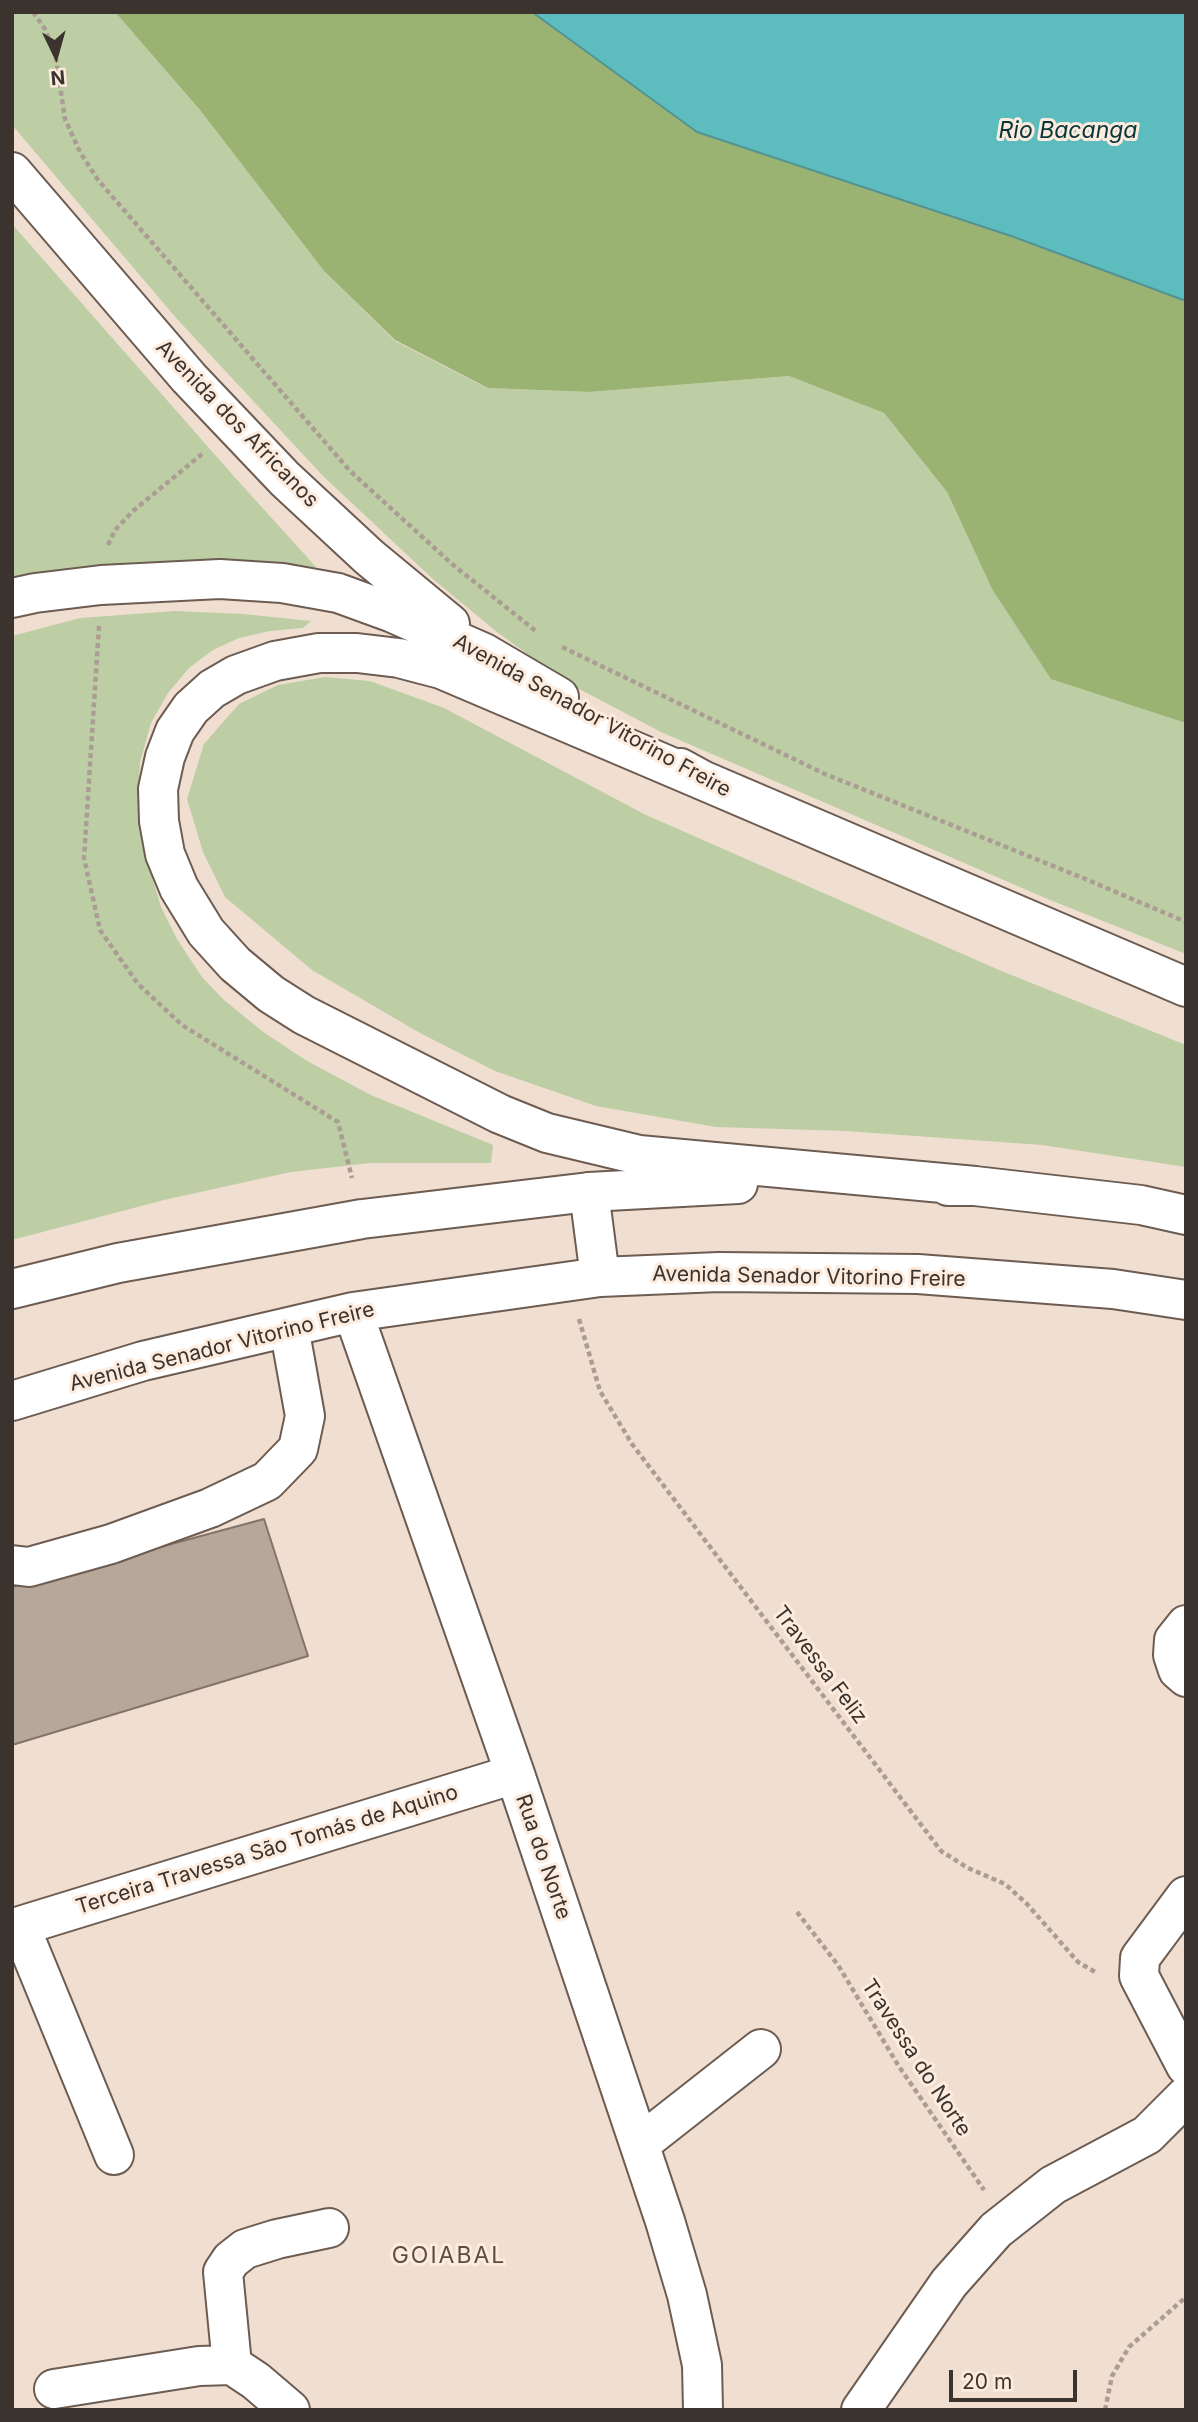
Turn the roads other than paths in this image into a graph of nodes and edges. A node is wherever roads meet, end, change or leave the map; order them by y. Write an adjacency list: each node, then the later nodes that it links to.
1 (12, 172): 3 (main road, Avenida dos Africanos)
2 (12, 598): 3 (main road, Avenida Senador Vitorino Freire)
3 (484, 653): 4 (main road, Avenida Senador Vitorino Freire)
4 (702, 780): 5 (main road, Avenida Senador Vitorino Freire); 6 (main road)
5 (1186, 987)
6 (975, 1186): 7 (main road); 8 (main road)
7 (589, 1192): 9 (main road); 10 (main road)
8 (1186, 1215)
9 (583, 1279): 11 (main road, Avenida Senador Vitorino Freire); 12 (main road, Avenida Senador Vitorino Freire)
10 (12, 1289)
11 (1186, 1300)
12 (353, 1312): 13 (main road, Avenida Senador Vitorino Freire); 18 (main road, Rua do Norte)
13 (289, 1326): 14 (main road, Avenida Senador Vitorino Freire); 15 (main road)
14 (12, 1401)
15 (12, 1565)
16 (1186, 1625): 17 (main road)
17 (1186, 1677)
18 (515, 1773): 23 (main road, Rua do Norte); 24 (main road, Terceira Travessa São Tomás de Aquino)
19 (1186, 1896): 21 (main road)
20 (761, 2049): 23 (main road)
21 (1186, 2066)
22 (1186, 2096): 30 (main road)
23 (640, 2144): 29 (main road, Rua do Norte)
24 (114, 2155)
25 (329, 2228): 26 (main road)
26 (232, 2365): 27 (main road); 28 (main road)
27 (54, 2389)
28 (290, 2410)
29 (703, 2410)
30 (861, 2410)

